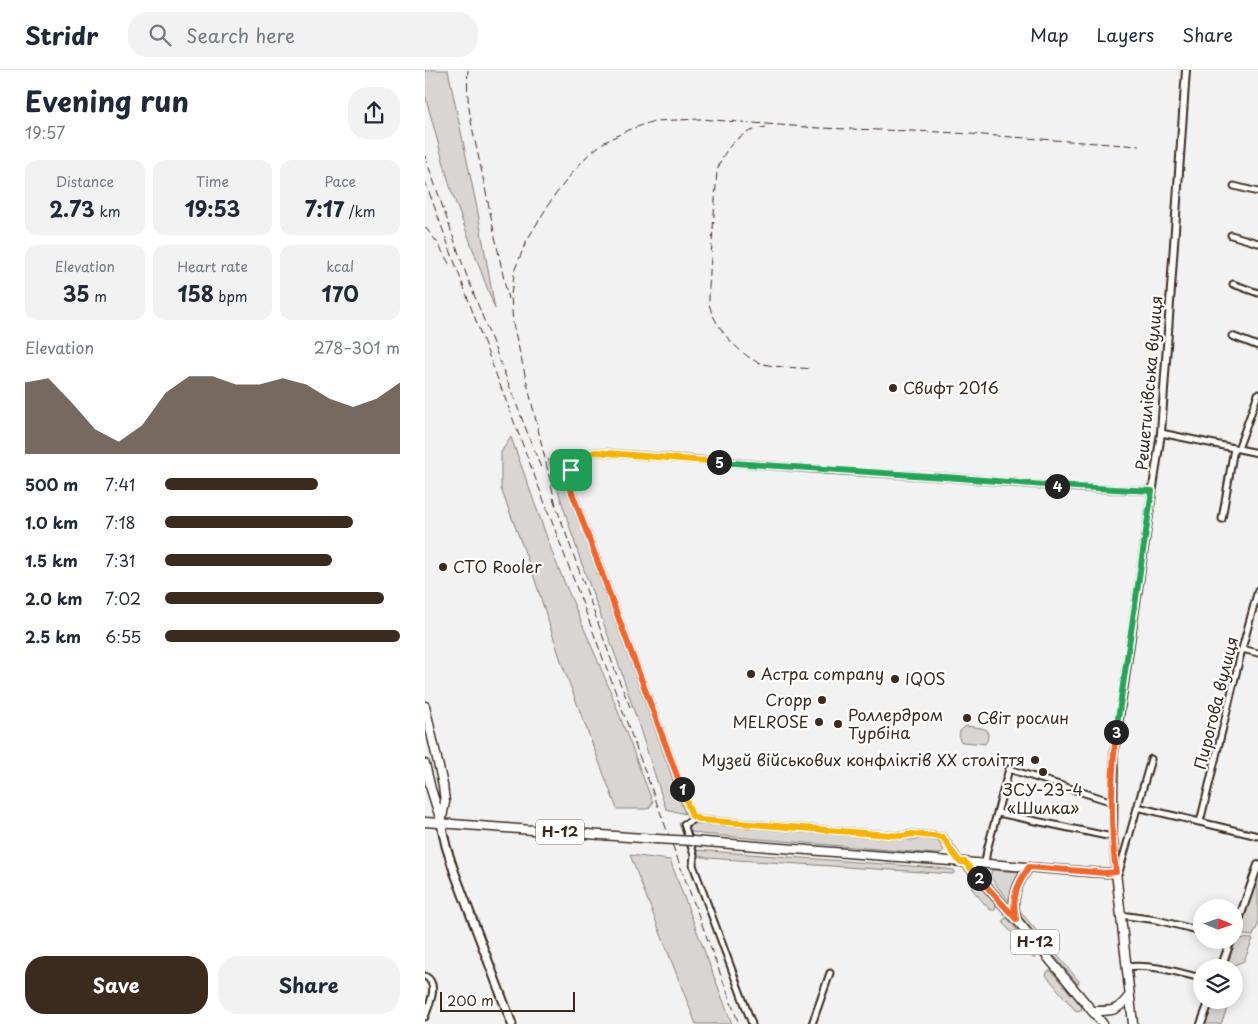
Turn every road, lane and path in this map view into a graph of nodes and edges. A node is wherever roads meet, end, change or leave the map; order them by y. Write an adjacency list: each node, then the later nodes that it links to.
1 (1186, 70): 11 (street, Решетилівська вулиця)
2 (1234, 186): 3 (street)
3 (1258, 192)
4 (1231, 235): 5 (street)
5 (1258, 243)
6 (1233, 284): 7 (street)
7 (1258, 293)
8 (1232, 336): 9 (street)
9 (1258, 346)
10 (1258, 394): 12 (street)
11 (1161, 433): 12 (street); 14 (street, Решетилівська вулиця)
12 (1236, 448): 13 (street); 15 (street)
13 (1258, 453)
14 (1152, 491): 24 (street, Решетилівська вулиця); 27 (street)
15 (1222, 519)
16 (1258, 590): 17 (street, Пирогова вулиця)
17 (1257, 599): 18 (street, Пирогова вулиця)
18 (1241, 649): 19 (street); 29 (street, Пирогова вулиця)
19 (1258, 653)
20 (425, 706): 22 (main road)
21 (1151, 759): 25 (street)
22 (439, 766): 23 (main road); 30 (main road)
23 (426, 767): 30 (main road)
24 (1113, 802): 26 (street); 31 (street, Решетилівська вулиця)
25 (1137, 807): 29 (street); 37 (street)
26 (998, 813): 31 (street); 34 (street)
27 (695, 819): 33 (street); 51 (street)
28 (425, 822): 30 (main road)
29 (1200, 822): 32 (street)
30 (441, 823): 33 (main road, Н-12, bridge); 50 (main road)
31 (1113, 836): 37 (street, Решетилівська вулиця)
32 (1258, 836)
33 (963, 862): 34 (main road, Н-12); 40 (main road, Н-12)
34 (985, 863): 35 (main road, Н-12)
35 (1029, 867): 37 (main road, Н-12); 40 (main road)
36 (1257, 870): 38 (street)
37 (1116, 872): 39 (main road, Решетилівська вулиця)
38 (1243, 909)
39 (1120, 915): 41 (street); 42 (main road, Решетилівська вулиця)
40 (1016, 919): 48 (main road, Н-12)
41 (1193, 929)
42 (1126, 967): 45 (street); 46 (main road, Решетилівська вулиця)
43 (830, 973): 52 (street)
44 (425, 976): 49 (street)
45 (1193, 976)
46 (1129, 996): 48 (main road); 54 (main road, Решетилівська вулиця)
47 (1207, 1009): 55 (street)
48 (1093, 1011): 53 (main road, Н-12)
49 (425, 1017)
50 (512, 1024)
51 (752, 1024)
52 (812, 1024)
53 (1103, 1024)
54 (1133, 1024)
55 (1201, 1024)

